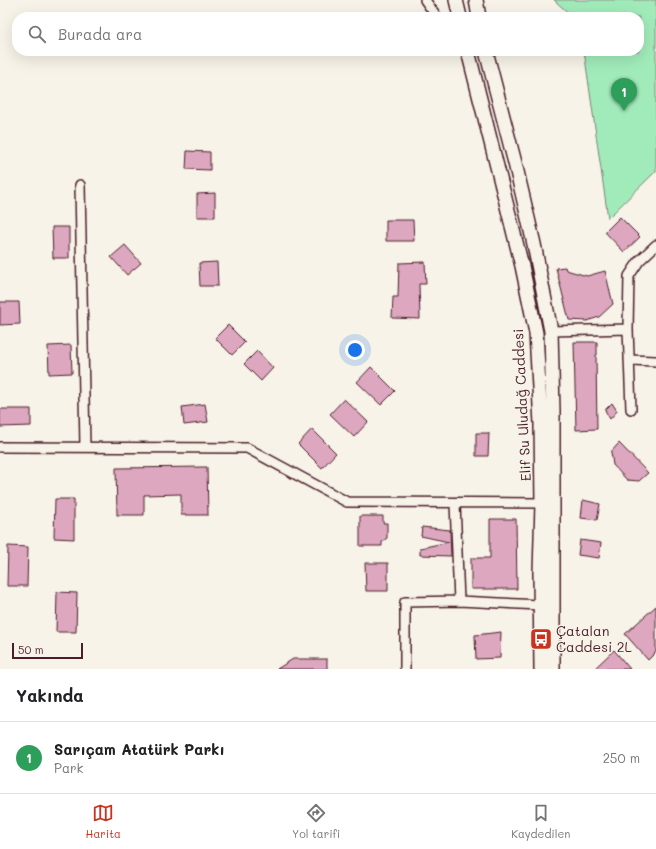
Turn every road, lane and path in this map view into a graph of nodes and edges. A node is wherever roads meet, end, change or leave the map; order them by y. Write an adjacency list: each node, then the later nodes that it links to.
1 (425, 0): 4 (street)
2 (456, 0): 5 (main road)
3 (476, 0): 6 (main road)
4 (433, 12)
5 (459, 12)
6 (478, 12)
7 (469, 56): 19 (main road, Elif Su Uludağ Caddesi)
8 (487, 56): 12 (main road, Elif Su Uludağ Caddesi)
9 (80, 185): 17 (street)
10 (656, 245): 11 (street)
11 (628, 329): 12 (street); 13 (street)
12 (551, 331): 24 (main road, Elif Su Uludağ Caddesi)
13 (629, 360): 14 (street); 15 (street)
14 (656, 361)
15 (631, 409)
16 (0, 447): 17 (street)
17 (85, 447): 18 (street)
18 (455, 503): 19 (street); 20 (street)
19 (542, 503): 21 (main road, Elif Su Uludağ Caddesi)
20 (459, 601): 21 (street); 22 (street)
21 (540, 604): 23 (main road, Elif Su Uludağ Caddesi)
22 (405, 669)
23 (541, 669)
24 (553, 669)

